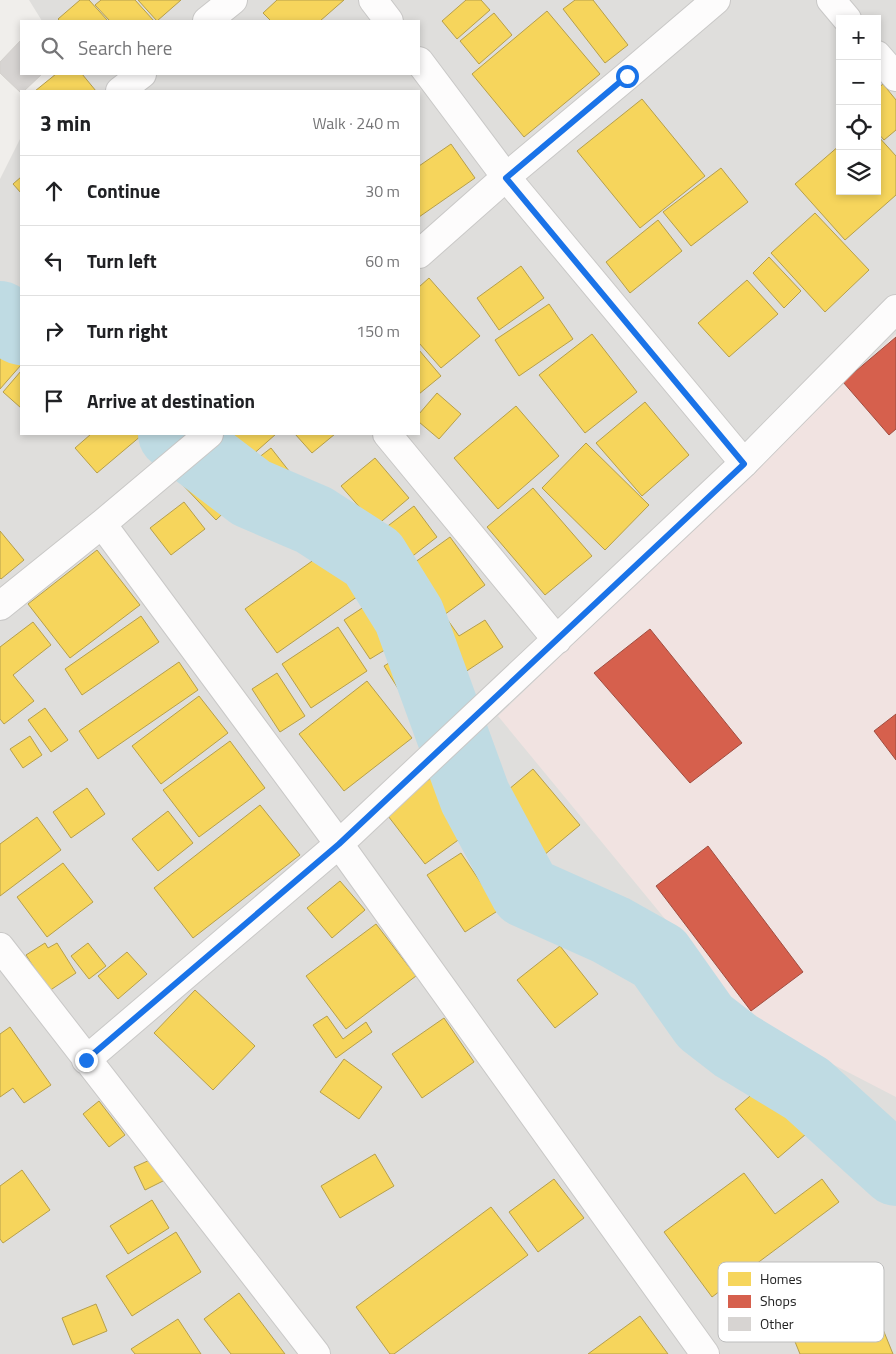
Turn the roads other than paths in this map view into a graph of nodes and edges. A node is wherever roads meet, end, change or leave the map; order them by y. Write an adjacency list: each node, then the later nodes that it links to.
1 (233, 0): 6 (street)
2 (373, 0): 7 (street)
3 (716, 0): 13 (street)
4 (831, 0): 5 (street)
5 (844, 15)
6 (208, 20)
7 (388, 20)
8 (881, 60): 11 (street)
9 (420, 63): 13 (street)
10 (141, 75): 12 (street)
11 (896, 77)
12 (121, 90)
13 (506, 178): 14 (street); 18 (street)
14 (420, 253)
15 (896, 309): 18 (street)
16 (209, 435): 19 (street)
17 (388, 435): 21 (street)
18 (744, 464): 21 (street)
19 (102, 524): 20 (street); 22 (street)
20 (0, 606)
21 (557, 640): 22 (street)
22 (339, 844): 24 (street); 26 (street)
23 (0, 948): 24 (street)
24 (86, 1060): 25 (street)
25 (316, 1354)
26 (706, 1354)

